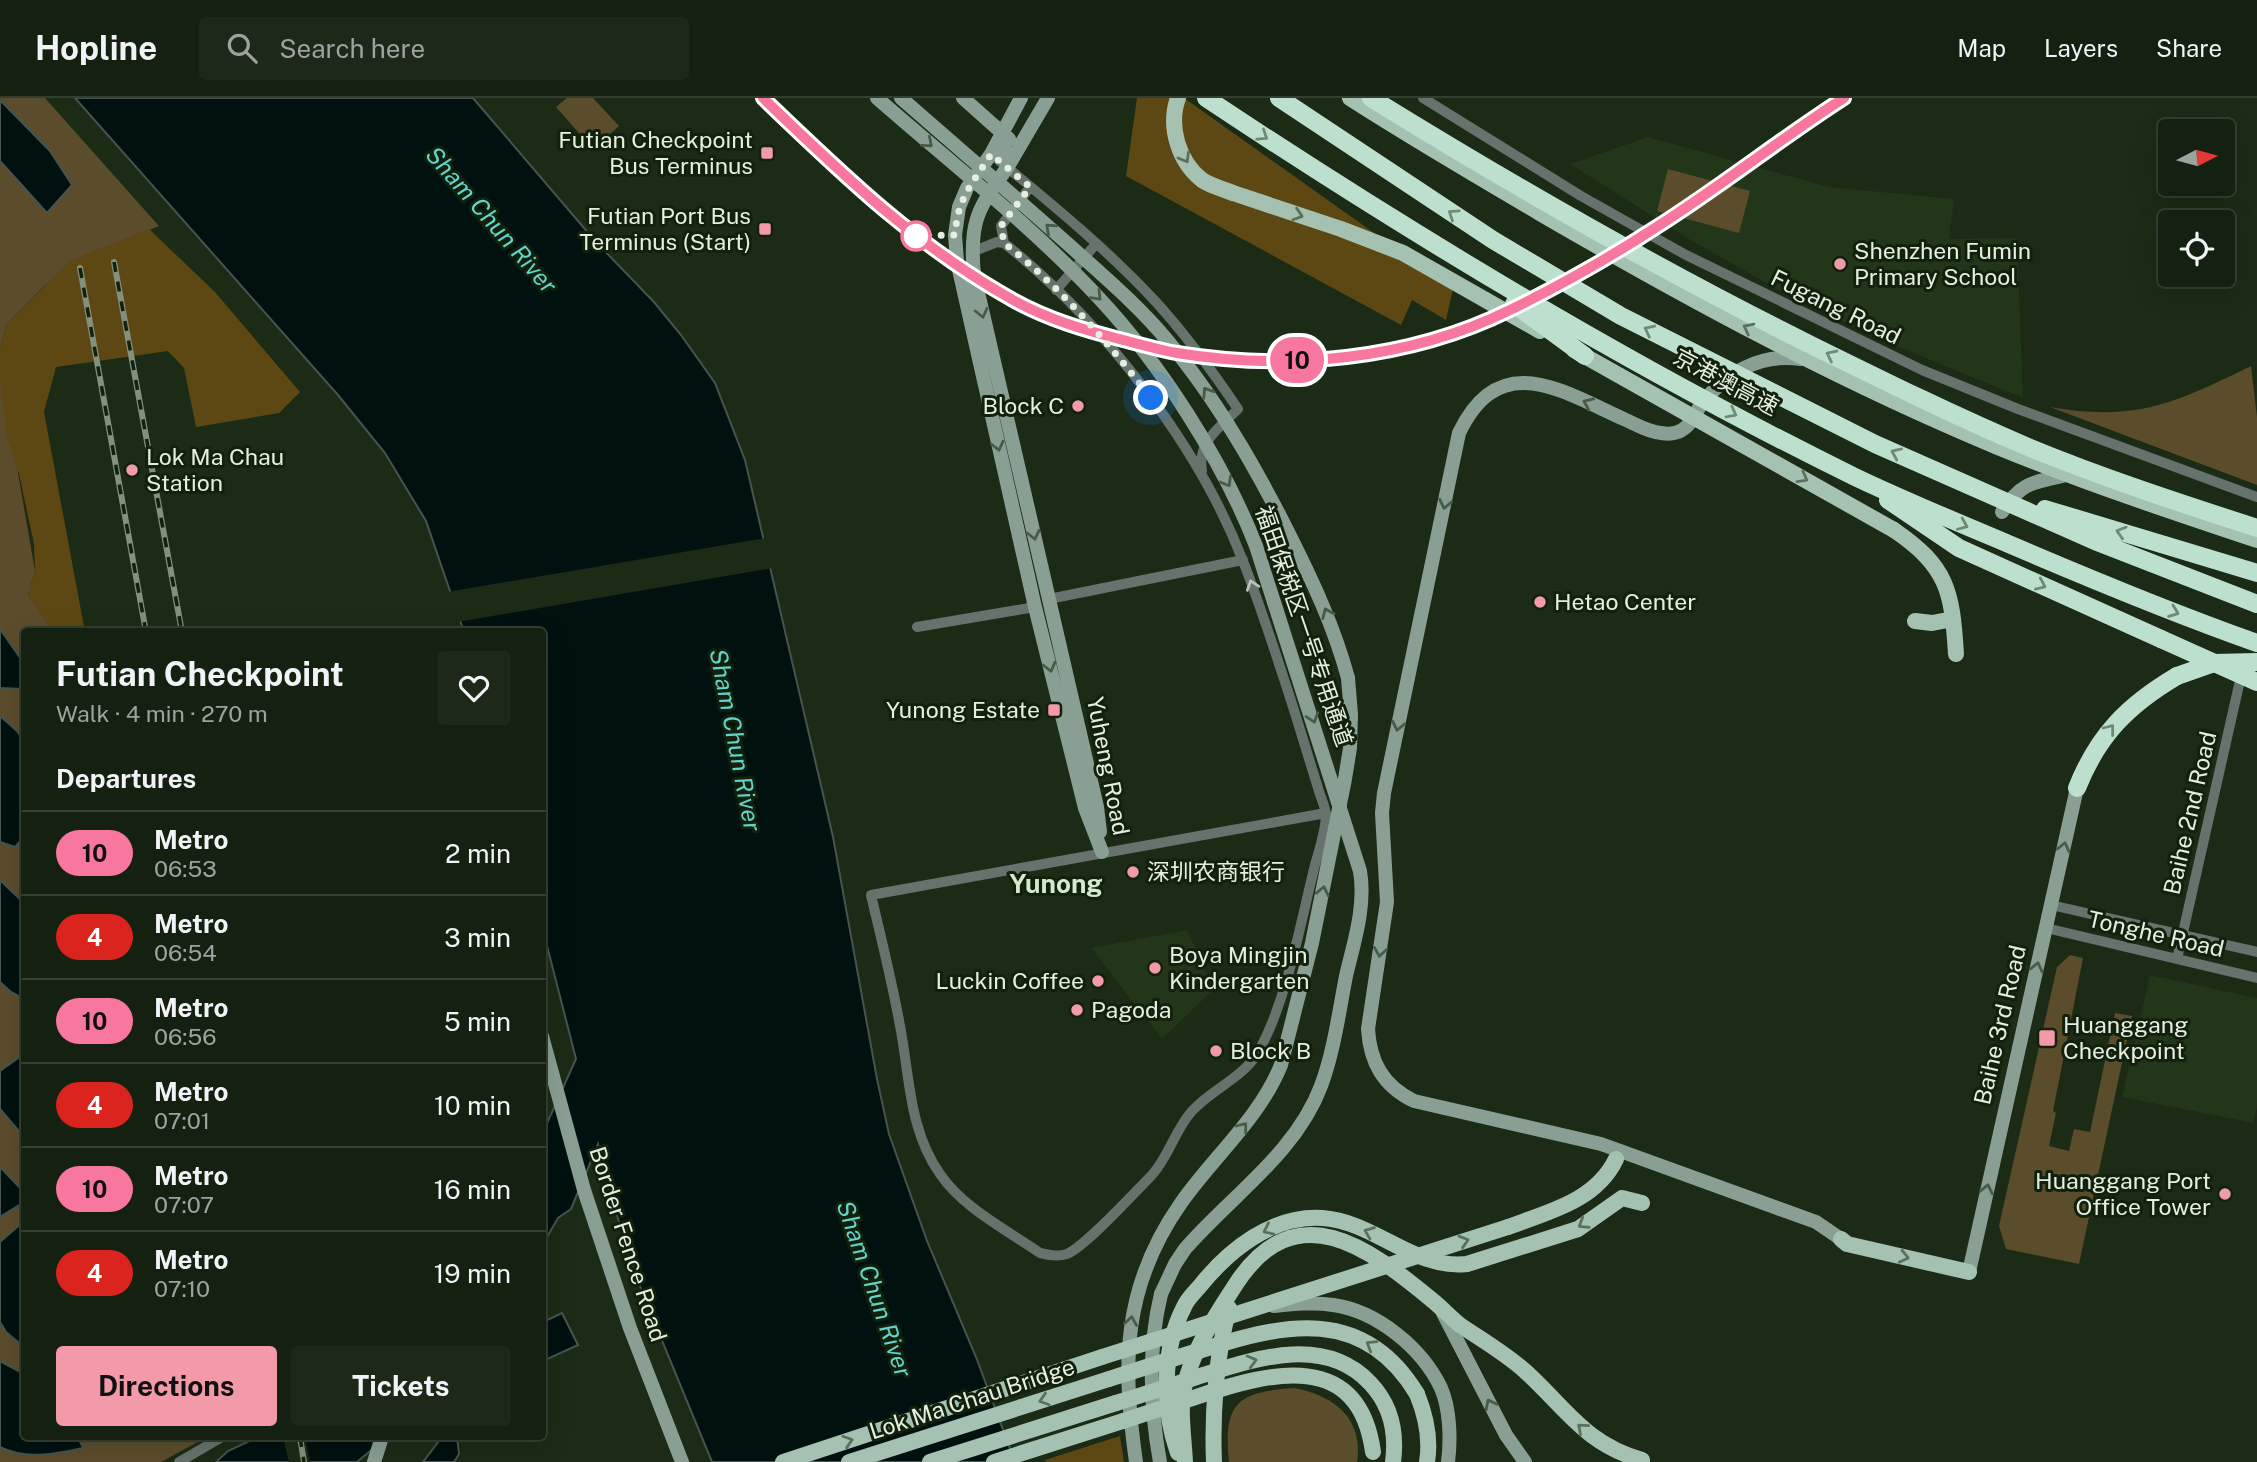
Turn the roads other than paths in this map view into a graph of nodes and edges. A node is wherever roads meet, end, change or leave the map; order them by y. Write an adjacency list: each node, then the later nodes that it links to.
1 (877, 98): 63 (street, 福田保税区一号专用通道, one-way to 63, bridge)
2 (901, 98): 75 (street, 福田保税区一号专用通道, one-way to 2, bridge)
3 (963, 98): 12 (street)
4 (1021, 98): 12 (street, Yuheng Road)
5 (1048, 98): 14 (street, Yuheng Road)
6 (1178, 98): 24 (main road, one-way to 24, bridge)
7 (1206, 98): 21 (highway, 京港澳高速, one-way to 21, bridge)
8 (1279, 98): 29 (highway, 京港澳高速, one-way to 8, bridge)
9 (1350, 98): 25 (main road, one-way to 9)
10 (1371, 98): 16 (highway)
11 (1423, 98): 13 (street, Fugang Road)
12 (1002, 133): 14 (street); 15 (street, Yuheng Road); 17 (street)
13 (1491, 142): 16 (street); 30 (street, Fugang Road)
14 (1018, 147): 17 (street, Yuheng Road)
15 (991, 154): 17 (street); 38 (street, Yuheng Road, one-way to 38)
16 (1477, 162): 32 (highway, one-way to 16)
17 (1007, 167): 18 (street); 22 (street, Yuheng Road)
18 (1030, 187): 19 (street); 20 (street)
19 (1004, 243): 22 (street); 23 (street)
20 (1096, 244): 23 (street); 28 (street)
21 (1432, 244): 24 (highway, bridge); 27 (highway, 京港澳高速, one-way to 27, bridge)
22 (972, 252): 36 (street, Yuheng Road, one-way to 36)
23 (1056, 290): 28 (street)
24 (1585, 356): 39 (main road, one-way to 39, bridge)
25 (1808, 360): 26 (main road); 58 (street, one-way to 58)
26 (2067, 475): 31 (street); 33 (main road)
27 (1856, 477): 42 (highway, 京港澳高速, one-way to 42, bridge); 45 (highway, one-way to 45, bridge)
28 (1203, 478): 34 (street)
29 (1958, 481): 35 (highway, one-way to 29, bridge); 37 (highway, 京港澳高速, bridge)
30 (2257, 497)
31 (2002, 512)
32 (2257, 528)
33 (2257, 540)
34 (1243, 560): 36 (street); 47 (street, one-way to 34)
35 (2257, 573)
36 (1049, 599): 48 (street, Yuheng Road)
37 (2257, 604)
38 (1035, 607): 41 (street); 48 (street, Yuheng Road, one-way to 48)
39 (1953, 619): 40 (main road); 43 (main road)
40 (1915, 621)
41 (917, 627)
42 (2257, 643)
43 (1956, 654)
44 (2257, 662): 46 (highway, one-way to 44, bridge)
45 (2249, 679): 51 (street, Baihe 2nd Road)
46 (2077, 789): 49 (street, Baihe 3rd Road, one-way to 46)
47 (1326, 813): 48 (street); 48 (street)
48 (1102, 852)
49 (2051, 905): 50 (street, Baihe 3rd Road); 51 (street, Tonghe Road)
50 (2046, 928): 53 (street, Tonghe Road); 60 (street, Baihe 3rd Road, one-way to 50)
51 (2183, 935): 52 (street, Tonghe Road); 53 (street, Baihe 2nd Road)
52 (2257, 952)
53 (2177, 959): 54 (street, Tonghe Road)
54 (2257, 978)
55 (546, 1070): 70 (street, Border Fence Road)
56 (1616, 1159): 62 (main road, Lok Ma Chau Bridge, one-way to 56, bridge)
57 (1642, 1203): 77 (main road, one-way to 77)
58 (1841, 1239): 60 (main road, one-way to 60)
59 (1245, 1270): 61 (main road); 77 (main road); 78 (main road)
60 (1969, 1272)
61 (1437, 1304): 67 (main road, one-way to 61); 82 (street, one-way to 61)
62 (1235, 1313): 71 (main road, Lok Ma Chau Bridge, one-way to 62, bridge); 81 (street, bridge)
63 (1153, 1390): 76 (street, 福田保税区一号专用通道); 77 (main road)
64 (217, 1440): 68 (street)
65 (381, 1440): 69 (street)
66 (1372, 1459): 74 (main road, bridge)
67 (1642, 1460)
68 (179, 1462)
69 (373, 1462)
70 (682, 1462)
71 (783, 1462)
72 (849, 1462): 80 (main road, Lok Ma Chau Bridge, one-way to 72, bridge)
73 (930, 1462): 79 (main road, Lok Ma Chau Bridge, one-way to 79, bridge)
74 (994, 1462)
75 (1138, 1462)
76 (1160, 1462)
77 (1182, 1462)
78 (1214, 1462)
79 (1394, 1462)
80 (1427, 1462)
81 (1448, 1462)
82 (1525, 1462)

